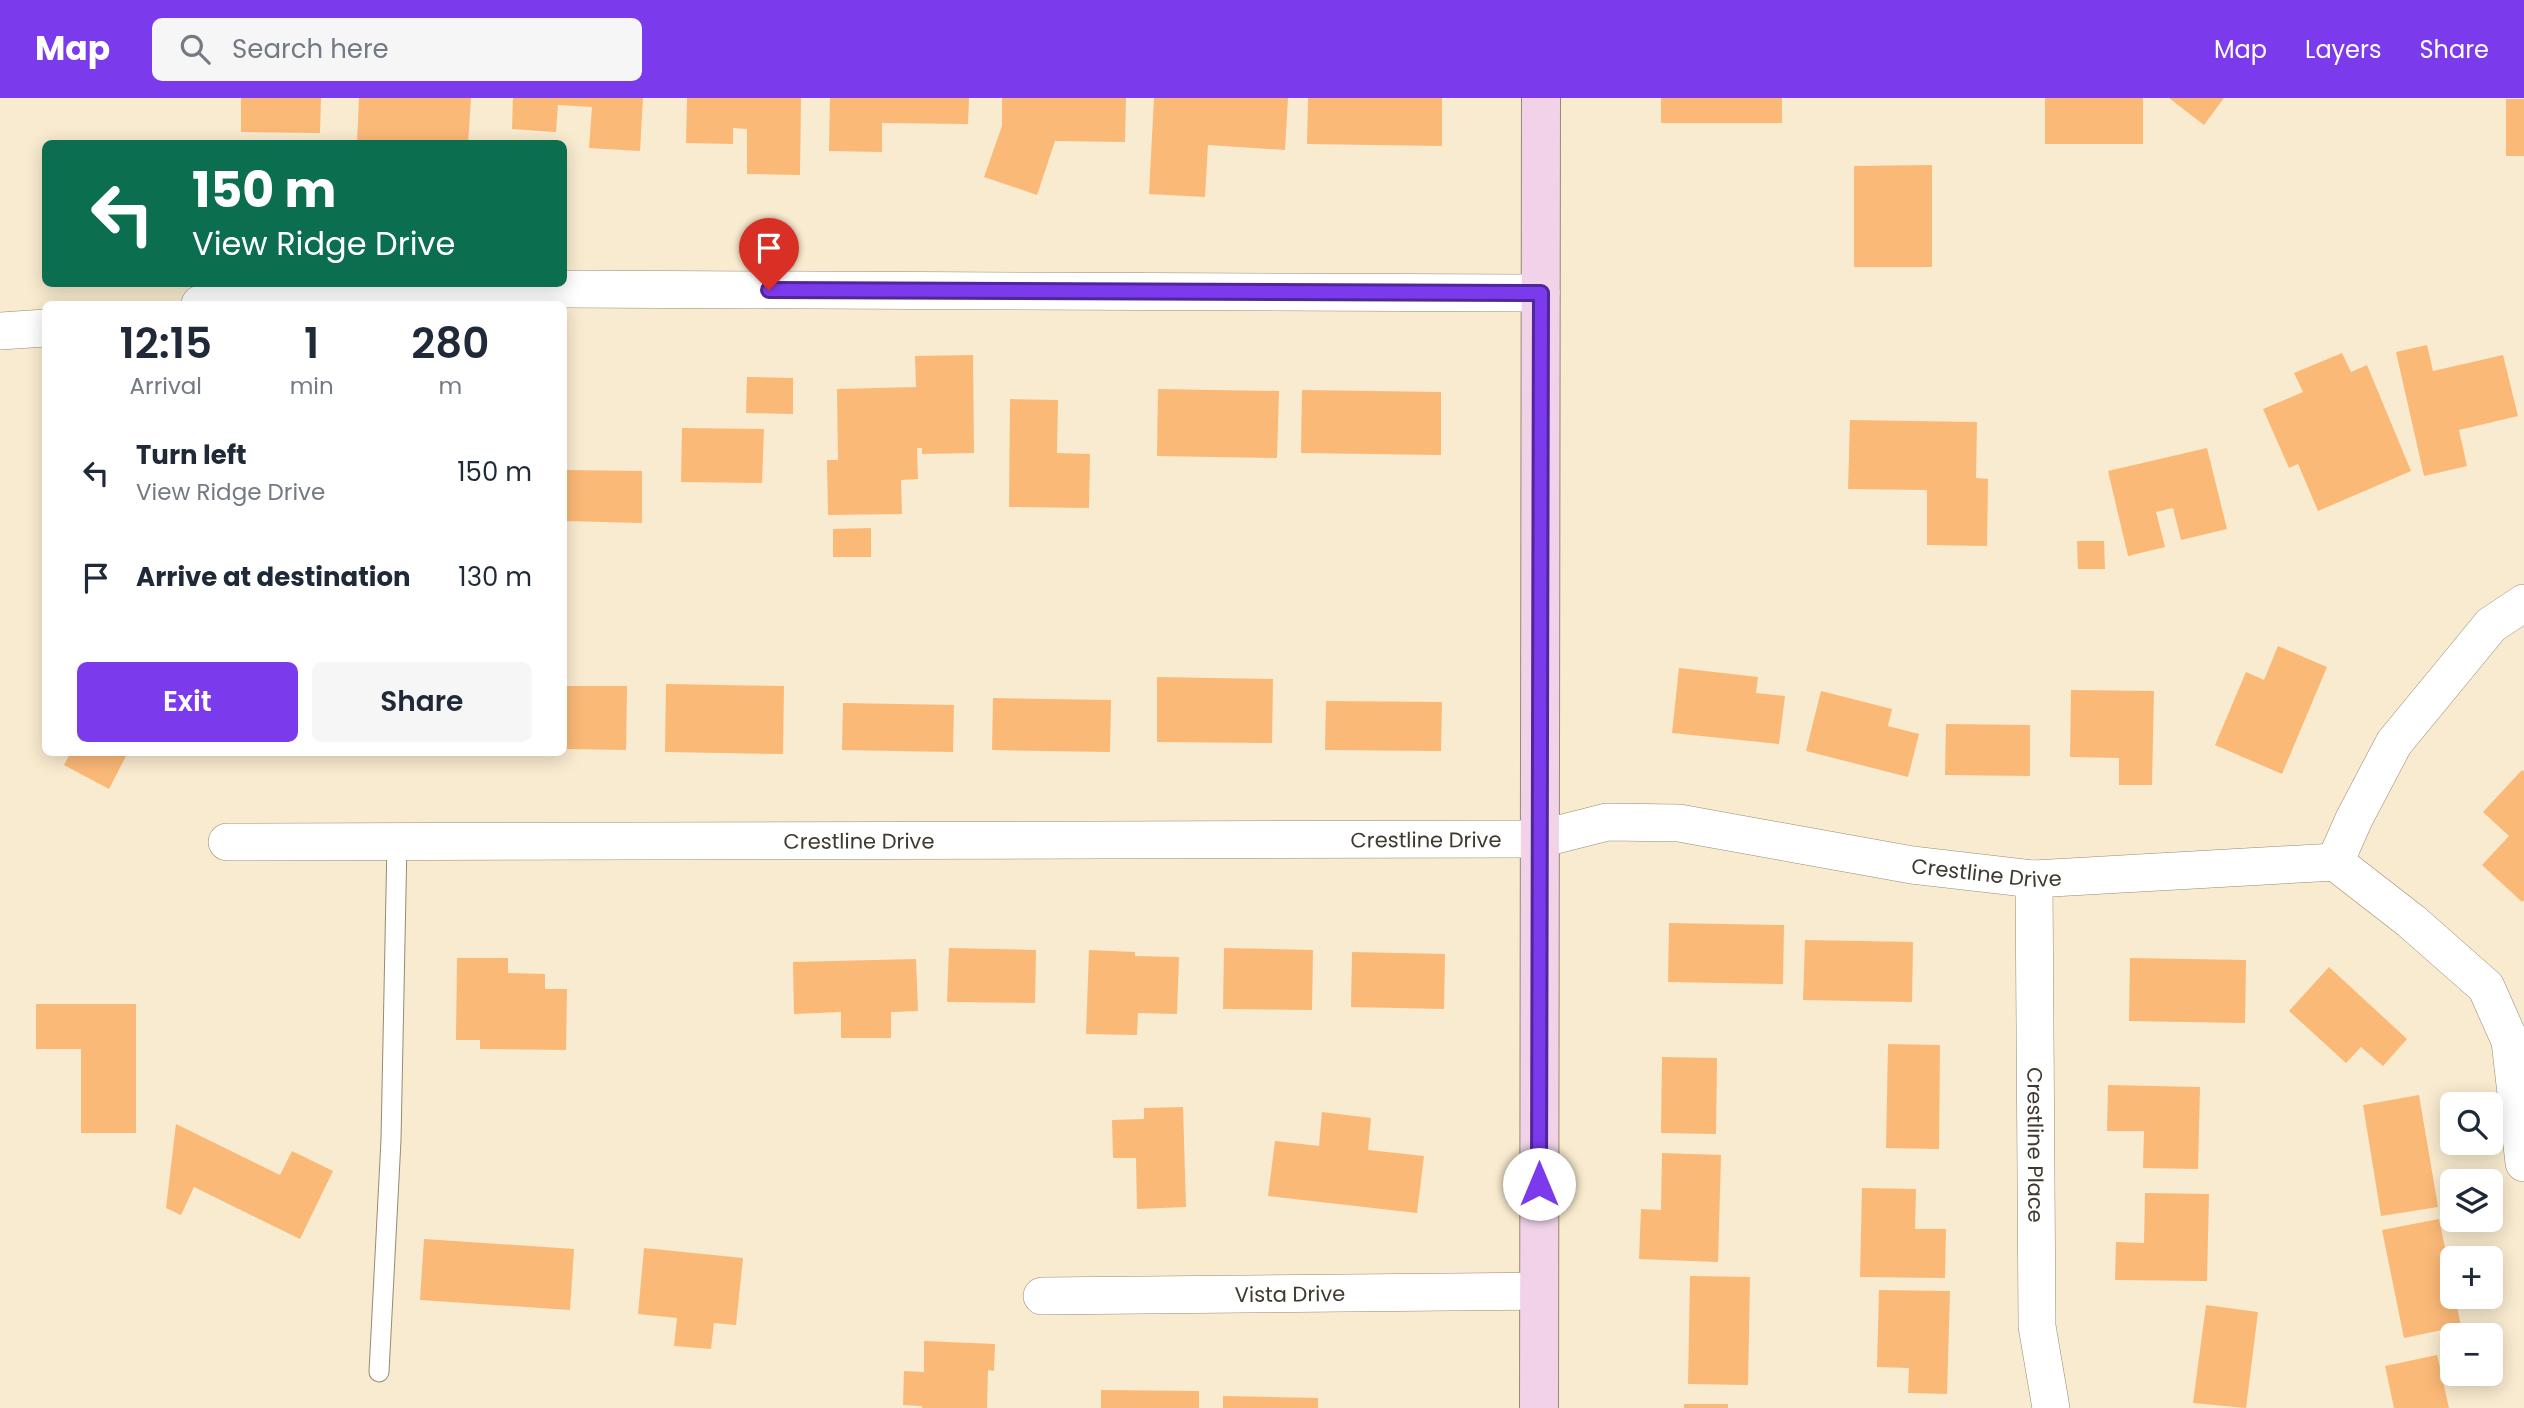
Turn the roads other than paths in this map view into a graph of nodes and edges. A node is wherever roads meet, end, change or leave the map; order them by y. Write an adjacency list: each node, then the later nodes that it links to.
1 (1541, 98): 2 (main road)
2 (1541, 293): 3 (street); 7 (main road)
3 (218, 301)
4 (42, 328): 5 (street)
5 (0, 331)
6 (2524, 603): 10 (street)
7 (1540, 839): 9 (street, Crestline Drive); 11 (street, Crestline Drive); 13 (main road)
8 (227, 842): 9 (street, Crestline Drive)
9 (397, 842): 15 (lane)
10 (2335, 862): 11 (street, Crestline Drive); 12 (street)
11 (2034, 879): 17 (street, Crestline Place)
12 (2524, 1163)
13 (1539, 1291): 14 (street, Vista Drive); 16 (main road)
14 (1042, 1296)
15 (379, 1372)
16 (1539, 1408)
17 (2051, 1408)

